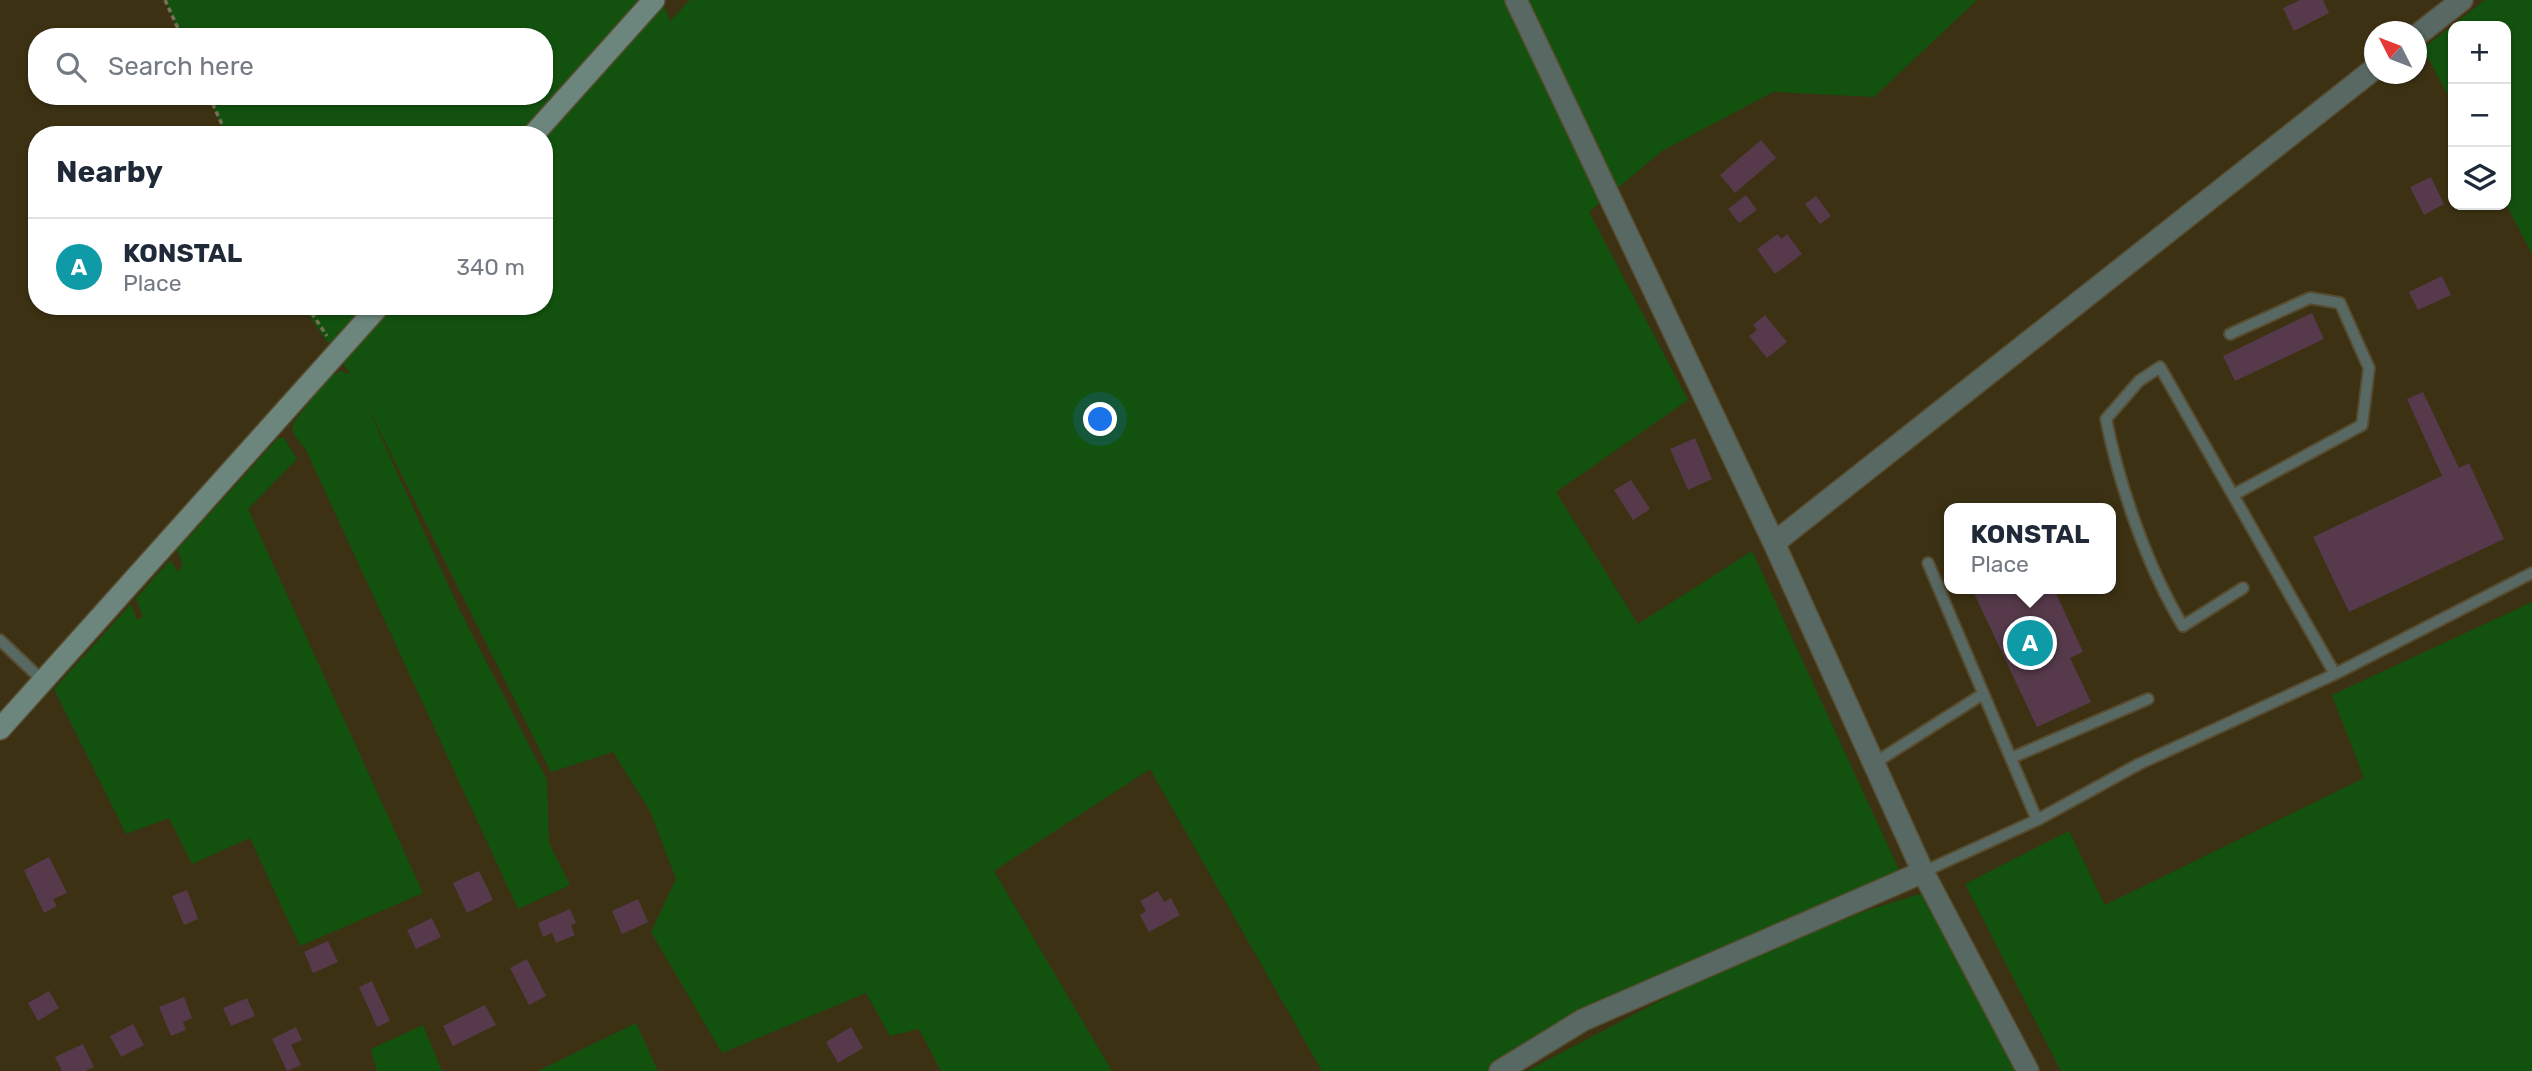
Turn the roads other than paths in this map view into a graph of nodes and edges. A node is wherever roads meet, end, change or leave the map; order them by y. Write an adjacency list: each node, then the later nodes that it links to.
1 (654, 0): 6 (main road)
2 (1516, 0): 10 (street)
3 (2462, 0): 4 (street)
4 (2427, 28)
5 (2364, 78): 10 (street)
6 (541, 126)
7 (371, 315): 16 (main road)
8 (2230, 334): 9 (lane)
9 (2233, 495): 13 (lane); 15 (lane)
10 (1774, 543): 21 (street)
11 (1928, 563): 17 (lane)
12 (2532, 573): 15 (lane)
13 (2242, 589)
14 (0, 640): 16 (lane)
15 (2335, 674): 22 (lane)
16 (43, 681): 19 (main road)
17 (1983, 694): 20 (lane); 21 (lane)
18 (2148, 699): 20 (lane)
19 (0, 729)
20 (2011, 758): 22 (lane)
21 (1872, 764): 23 (street)
22 (2036, 820): 23 (lane)
23 (1923, 872): 24 (street); 25 (street)
24 (1500, 1071)
25 (2028, 1071)

